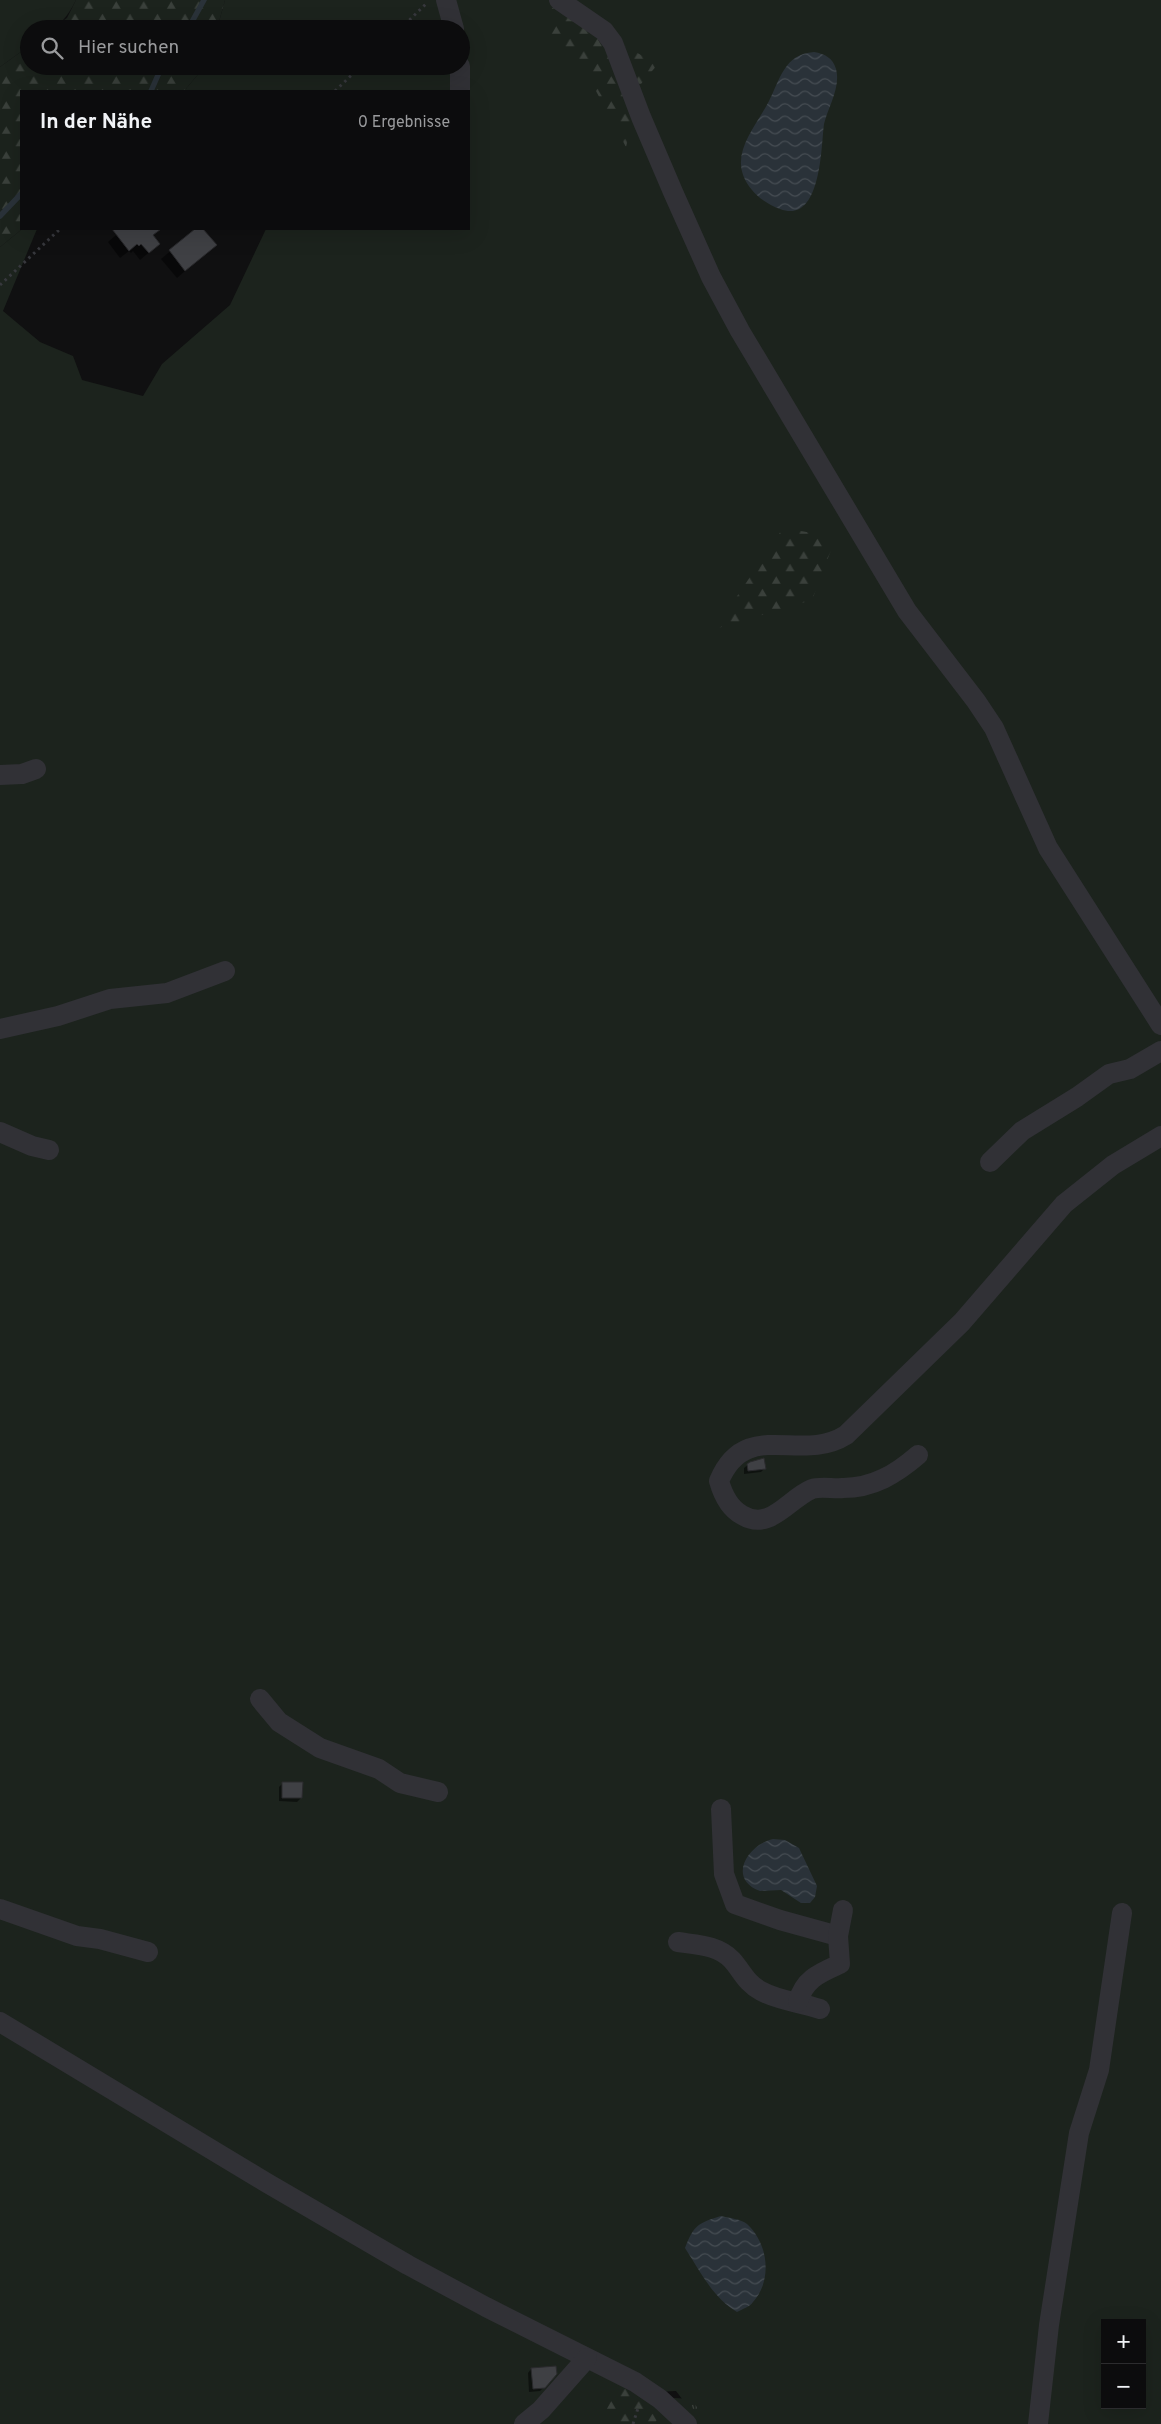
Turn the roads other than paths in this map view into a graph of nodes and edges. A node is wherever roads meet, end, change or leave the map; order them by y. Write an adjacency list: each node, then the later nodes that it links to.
1 (446, 0): 3 (lane)
2 (559, 0): 9 (lane)
3 (452, 20)
4 (460, 75): 5 (lane)
5 (460, 90)
6 (36, 769): 7 (lane)
7 (0, 775)
8 (225, 971): 10 (lane)
9 (1161, 1025)
10 (0, 1029)
11 (1161, 1051): 15 (lane)
12 (0, 1132): 14 (lane)
13 (1161, 1136): 16 (lane)
14 (49, 1150)
15 (990, 1162)
16 (918, 1455)
17 (260, 1699): 18 (lane)
18 (438, 1792)
19 (721, 1809): 23 (lane)
20 (0, 1909): 25 (lane)
21 (843, 1910): 23 (lane)
22 (1122, 1913): 32 (lane)
23 (838, 1936): 26 (lane)
24 (678, 1942): 26 (lane)
25 (148, 1952)
26 (798, 2002): 27 (lane)
27 (820, 2009)
28 (0, 2022): 29 (lane)
29 (587, 2358): 30 (lane); 31 (lane)
30 (524, 2424)
31 (687, 2424)
32 (1038, 2424)

